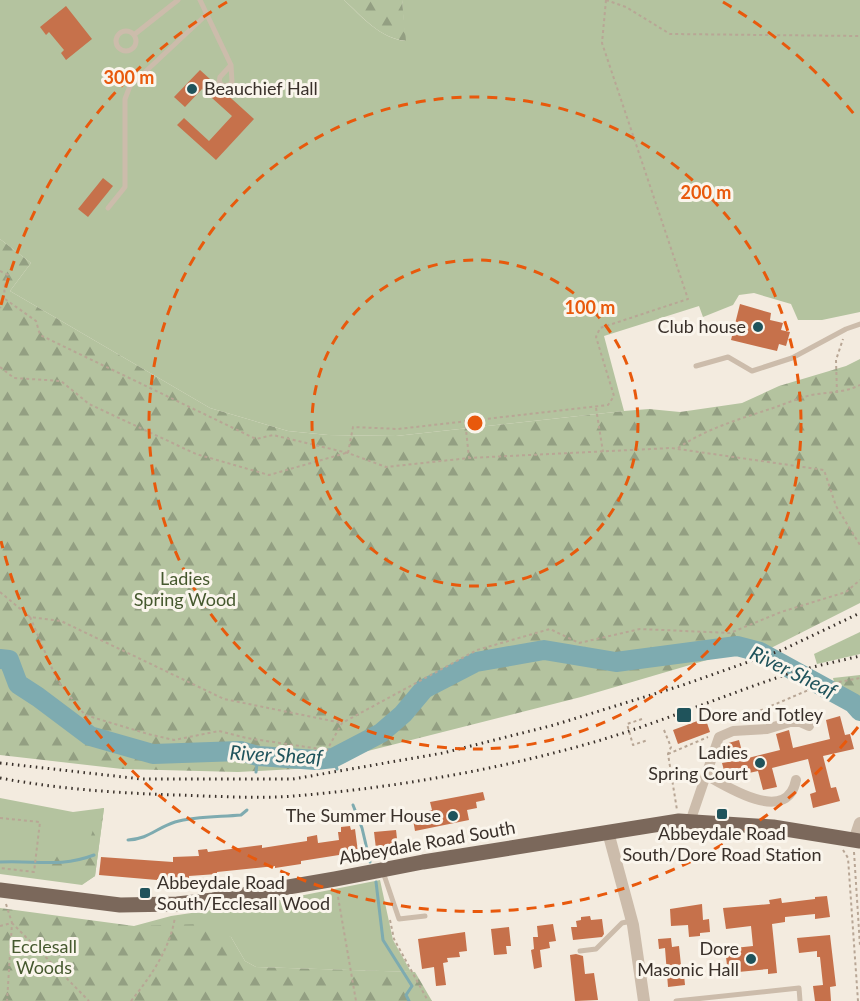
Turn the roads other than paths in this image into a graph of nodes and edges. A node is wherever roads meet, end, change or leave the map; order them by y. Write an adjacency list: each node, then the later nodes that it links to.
1 (178, 0): 4 (lane)
2 (200, 0): 3 (lane)
3 (206, 15): 5 (lane); 6 (lane)
4 (135, 34)
5 (231, 65)
6 (108, 208)
7 (860, 324): 8 (lane)
8 (696, 366)
9 (809, 726): 10 (street)
10 (706, 775): 11 (street); 12 (street)
11 (796, 780)
12 (685, 821): 14 (main road, Abbeydale Road South); 15 (main road, Abbeydale Road South)
13 (860, 824): 15 (street)
14 (608, 832): 16 (main road, Abbeydale Road South); 19 (street)
15 (857, 841)
16 (382, 870): 17 (main road, Abbeydale Road South); 18 (lane)
17 (1, 890)
18 (425, 916)
19 (632, 921): 20 (lane); 21 (street)
20 (580, 951)
21 (644, 1001)
22 (676, 1001): 23 (lane)
23 (800, 1001)

